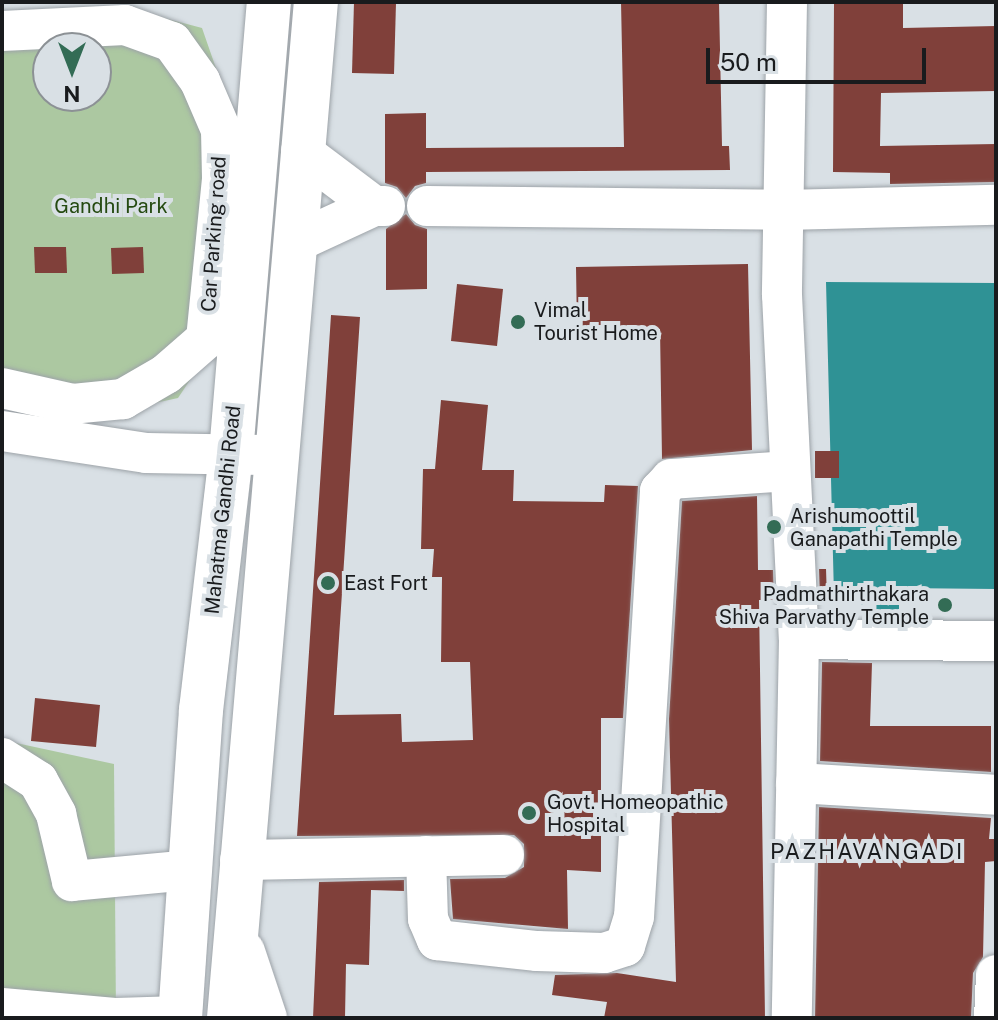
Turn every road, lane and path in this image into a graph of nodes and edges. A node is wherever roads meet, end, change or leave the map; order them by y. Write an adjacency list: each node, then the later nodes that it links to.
1 (269, 2): 12 (main road, Mahatma Gandhi Road)
2 (316, 2): 5 (main road)
3 (787, 2): 8 (street)
4 (2, 31): 10 (street, Car Parking road)
5 (301, 151): 9 (main road); 9 (street)
6 (996, 205): 8 (street)
7 (427, 206): 8 (street)
8 (784, 210): 14 (street)
9 (294, 243): 13 (main road)
10 (2, 388)
11 (2, 431): 12 (street)
12 (231, 453): 13 (street); 23 (main road, Mahatma Gandhi Road)
13 (278, 455): 22 (main road)
14 (788, 471): 15 (street); 21 (street)
15 (799, 639): 16 (street); 18 (street)
16 (996, 641)
17 (2, 758): 23 (street)
18 (796, 783): 19 (street); 31 (street)
19 (996, 795)
20 (504, 855): 21 (street)
21 (426, 856): 22 (street)
22 (240, 860): 24 (main road)
23 (190, 870): 27 (main road, Mahatma Gandhi Road)
24 (236, 927): 29 (main road); 30 (main road)
25 (996, 975): 32 (street)
26 (2, 1008): 28 (street)
27 (180, 1017): 28 (street)
28 (115, 1018)
29 (229, 1018)
30 (265, 1018)
31 (792, 1018)
32 (994, 1018)

